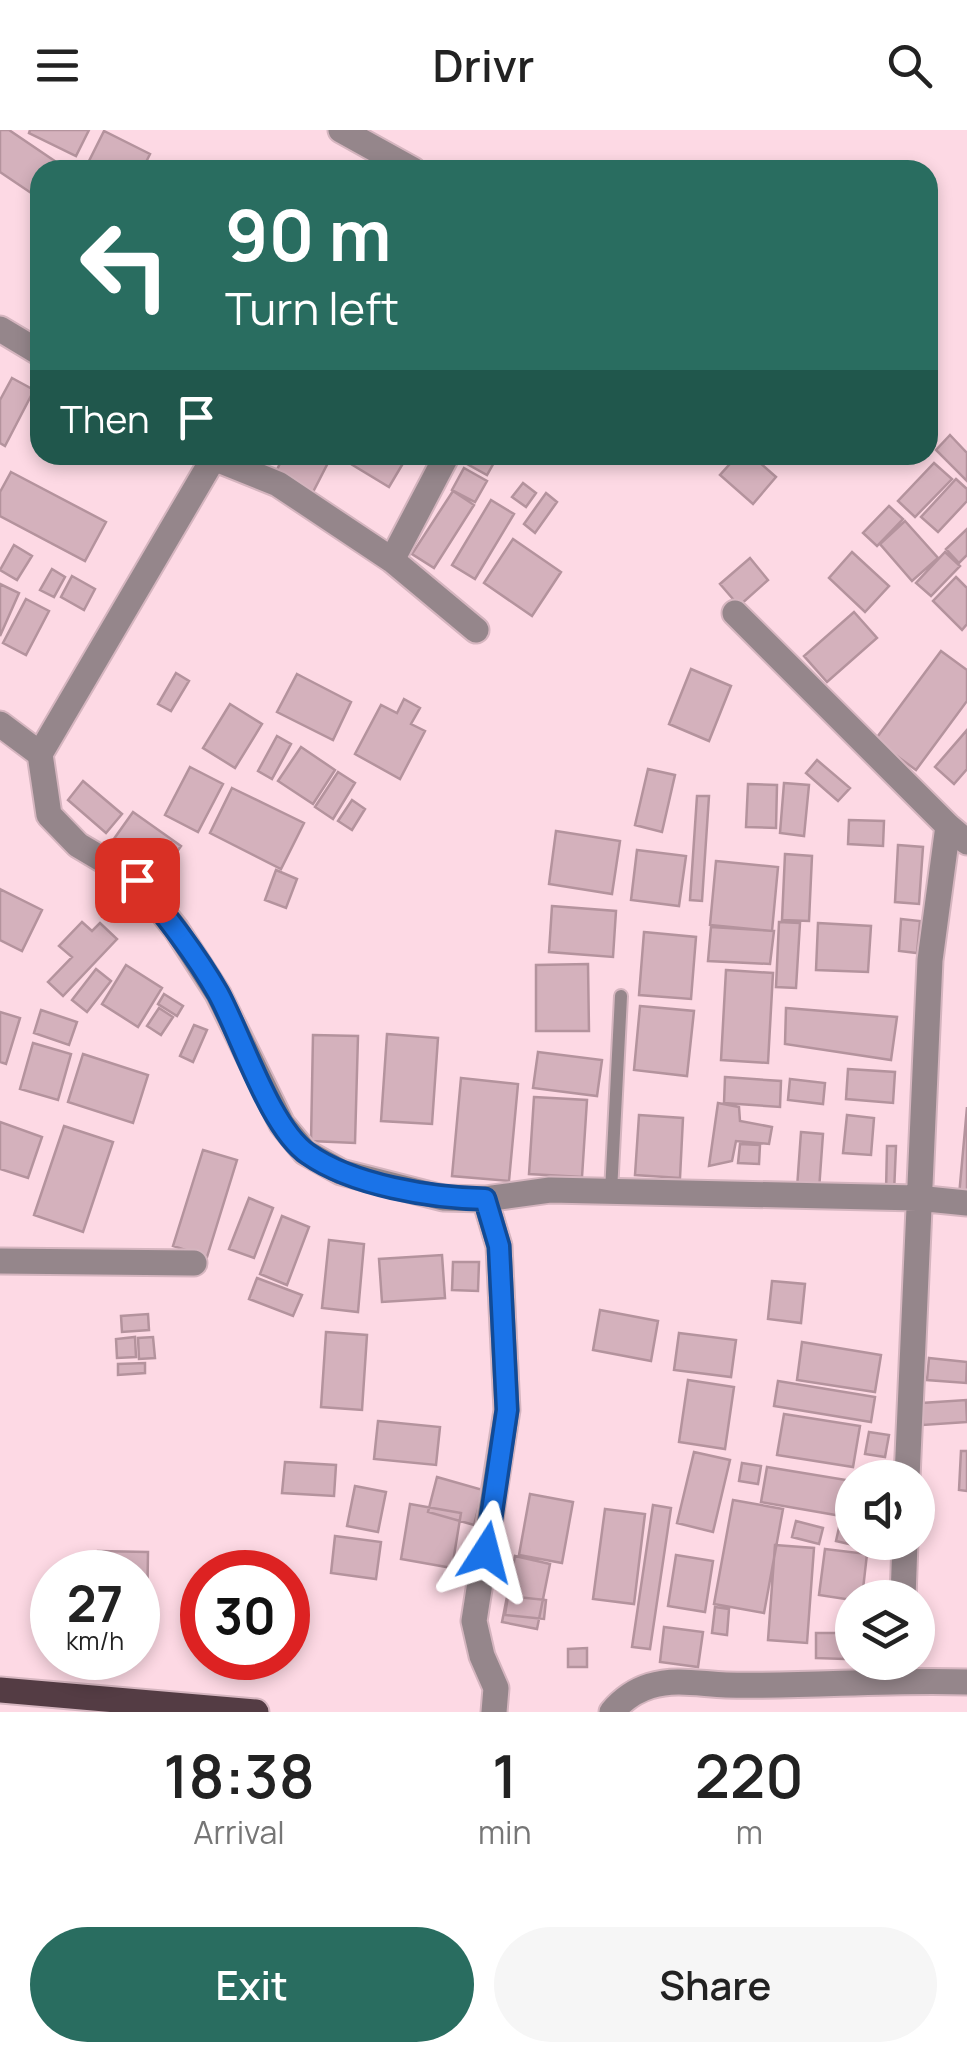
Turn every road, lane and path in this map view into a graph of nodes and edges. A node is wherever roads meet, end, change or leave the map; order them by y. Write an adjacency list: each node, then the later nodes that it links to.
1 (341, 130): 2 (street)
2 (395, 160)
3 (0, 329): 4 (street)
4 (30, 347)
5 (205, 465): 12 (street)
6 (230, 465): 8 (street)
7 (442, 465): 8 (street)
8 (392, 560): 10 (street)
9 (734, 613): 13 (street)
10 (476, 630)
11 (0, 724): 12 (street)
12 (40, 754): 17 (street)
13 (957, 834): 16 (street)
14 (621, 996): 15 (lane)
15 (610, 1192): 16 (street); 17 (street)
16 (917, 1198): 18 (street); 21 (street)
17 (485, 1199): 27 (street)
18 (967, 1203)
19 (0, 1260): 20 (street)
20 (194, 1263)
21 (908, 1460)
22 (835, 1676): 28 (street)
23 (935, 1677): 24 (street)
24 (967, 1682)
25 (0, 1690): 26 (main road)
26 (256, 1712)
27 (494, 1712)
28 (612, 1712)

